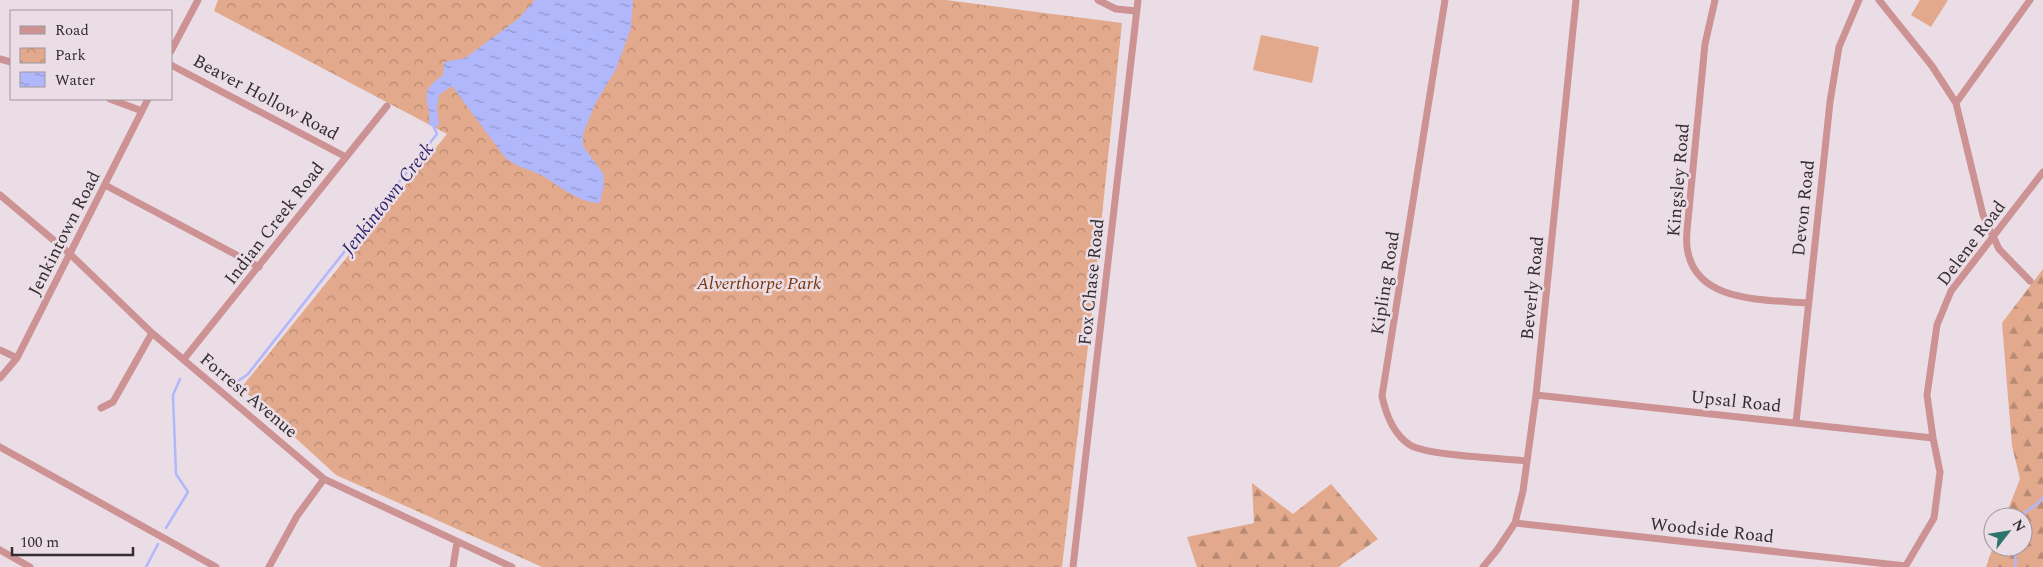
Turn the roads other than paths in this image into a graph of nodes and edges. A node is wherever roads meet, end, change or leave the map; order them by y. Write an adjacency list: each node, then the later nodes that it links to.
1 (198, 0): 11 (street)
2 (1098, 0): 10 (street)
3 (1138, 0): 10 (street, Fox Chase Road)
4 (1445, 0): 37 (street, Kipling Road)
5 (1576, 0): 32 (street, Beverly Road)
6 (1716, 0): 26 (street, Kingsley Road)
7 (1859, 0): 26 (street, Devon Road)
8 (1879, 0): 15 (street)
9 (2030, 0): 15 (street)
10 (1136, 11): 48 (street, Fox Chase Road)
11 (172, 50)
12 (172, 66): 18 (street, Beaver Hollow Road)
13 (113, 100): 17 (street)
14 (148, 100): 17 (street, Jenkintown Road)
15 (1956, 103): 22 (street)
16 (387, 106): 18 (street, Indian Creek Road)
17 (142, 111): 20 (street, Jenkintown Road)
18 (346, 157): 24 (street, Indian Creek Road)
19 (2043, 172): 22 (street, Delene Road)
20 (105, 185): 23 (street, Jenkintown Road); 24 (street)
21 (0, 195): 23 (street, Forrest Avenue)
22 (1993, 236): 25 (street); 35 (street, Delene Road)
23 (70, 254): 27 (street, Forrest Avenue); 29 (street, Jenkintown Road)
24 (259, 267): 30 (street, Indian Creek Road)
25 (2030, 281)
26 (1808, 304): 34 (street, Devon Road)
27 (152, 333): 30 (street, Forrest Avenue); 33 (street)
28 (0, 350): 29 (street)
29 (17, 358): 31 (street, Jenkintown Road)
30 (184, 359): 38 (street, Forrest Avenue)
31 (0, 378)
32 (1536, 395): 34 (street, Upsal Road); 37 (street, Beverly Road)
33 (100, 408)
34 (1796, 423): 35 (street, Upsal Road)
35 (1933, 438): 42 (street, Delene Road)
36 (0, 447): 44 (street)
37 (1528, 461): 39 (street, Beverly Road)
38 (324, 479): 40 (street, Forrest Avenue); 45 (street)
39 (1514, 523): 42 (street, Woodside Road); 49 (street, Beverly Road)
40 (457, 542): 46 (street); 47 (street, Forrest Avenue)
41 (0, 550): 43 (street)
42 (1905, 566)
43 (30, 567)
44 (216, 567)
45 (270, 567)
46 (453, 567)
47 (512, 567)
48 (1073, 567)
49 (1483, 567)

